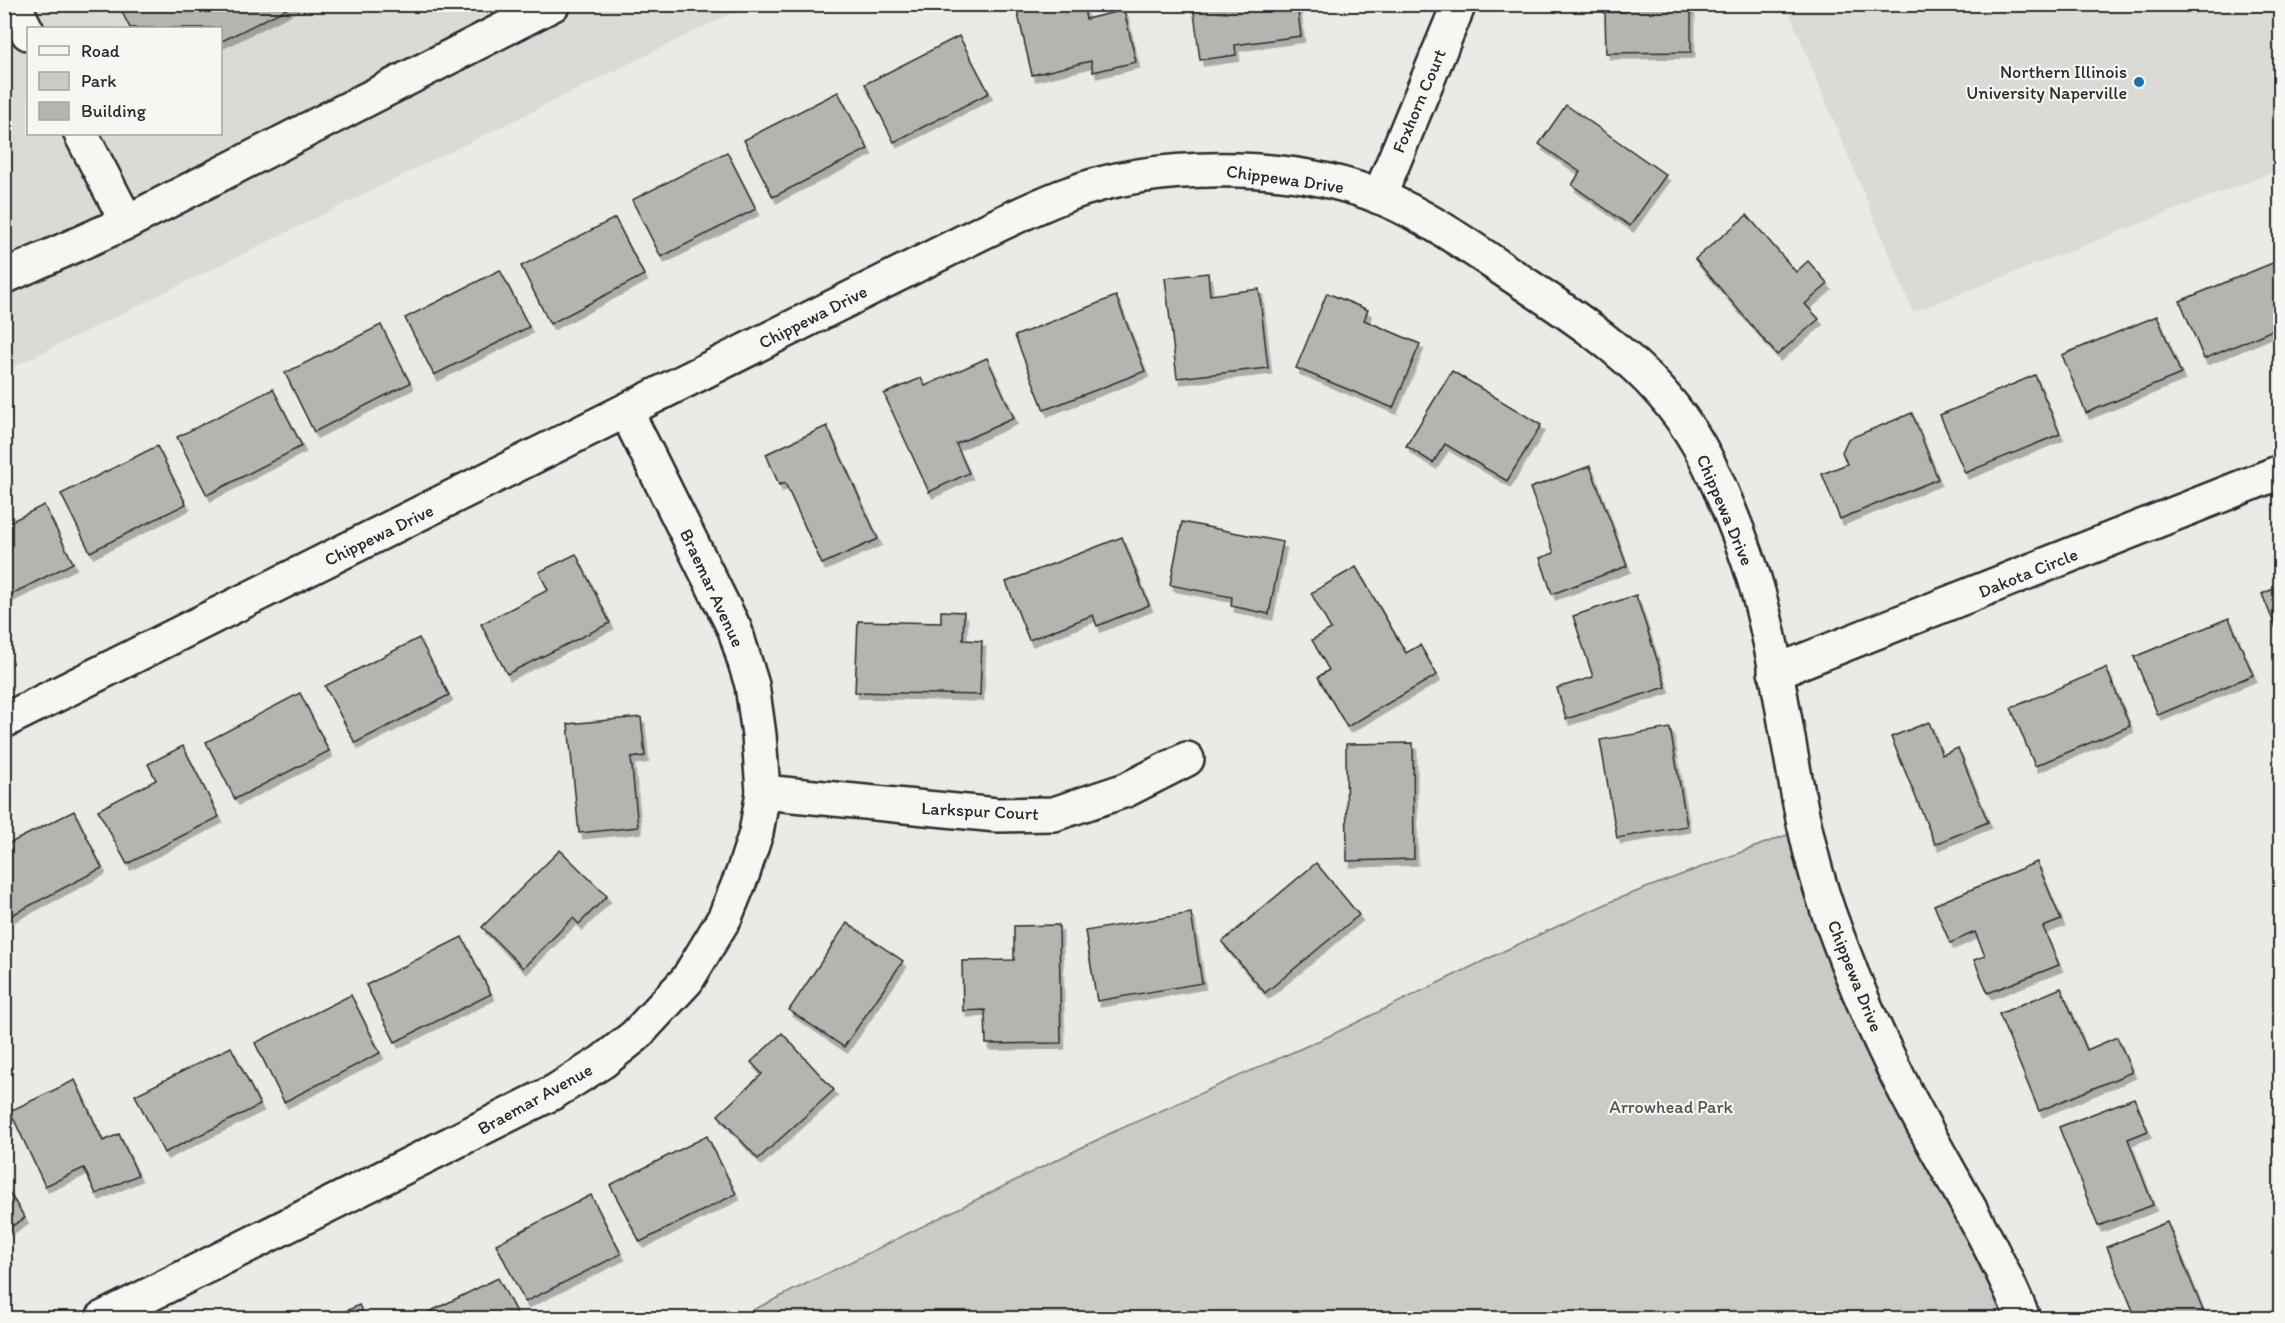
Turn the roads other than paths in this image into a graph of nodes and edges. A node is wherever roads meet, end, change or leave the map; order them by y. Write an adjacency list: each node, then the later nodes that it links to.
1 (553, 4): 5 (street)
2 (1459, 4): 4 (street, Foxhorn Court)
3 (82, 135): 5 (street)
4 (1379, 197): 7 (street, Chippewa Drive); 9 (street, Chippewa Drive)
5 (128, 222): 6 (street)
6 (4, 277)
7 (626, 411): 10 (street, Chippewa Drive); 12 (street, Braemar Avenue)
8 (2280, 472): 9 (street, Dakota Circle)
9 (1775, 672): 14 (street, Chippewa Drive)
10 (4, 721)
11 (1187, 759): 12 (street, Larkspur Court)
12 (763, 792): 13 (street, Braemar Avenue)
13 (103, 1318)
14 (2023, 1318)

